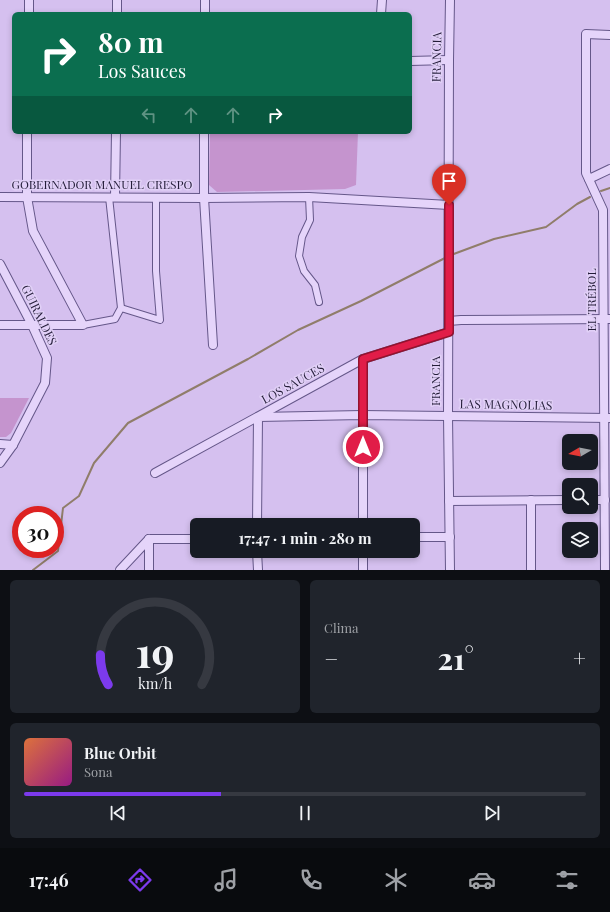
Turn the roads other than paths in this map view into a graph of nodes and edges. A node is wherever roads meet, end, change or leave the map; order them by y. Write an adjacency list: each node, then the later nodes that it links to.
1 (29, 0): 6 (street)
2 (117, 0): 7 (street)
3 (205, 0): 8 (street)
4 (382, 0): 9 (street)
5 (450, 0): 11 (street, FRANCIA)
6 (29, 12)
7 (117, 12)
8 (205, 12)
9 (381, 12)
10 (610, 35): 17 (street, EL TRÉBOL)
11 (449, 60): 12 (street); 24 (street, FRANCIA)
12 (412, 61)
13 (28, 134): 19 (street)
14 (116, 134): 20 (street)
15 (204, 134): 23 (street)
16 (610, 169): 17 (street)
17 (588, 179): 25 (street, EL TRÉBOL)
18 (0, 196): 19 (street, GOBERNADOR MANUEL CRESPO)
19 (27, 197): 20 (street, GOBERNADOR MANUEL CRESPO); 33 (street)
20 (112, 197): 21 (street, GOBERNADOR MANUEL CRESPO); 28 (street)
21 (156, 197): 23 (street, GOBERNADOR MANUEL CRESPO); 28 (street)
22 (309, 197): 23 (street, GOBERNADOR MANUEL CRESPO); 24 (street, GOBERNADOR MANUEL CRESPO); 27 (street)
23 (204, 198): 35 (street)
24 (449, 205): 30 (street, FRANCIA)
25 (607, 210): 29 (street, EL TRÉBOL)
26 (0, 264): 32 (street, GUIRALDES)
27 (319, 302)
28 (121, 308): 33 (street)
29 (607, 319): 30 (street); 40 (street, EL TRÉBOL)
30 (449, 321): 34 (street, FRANCIA)
31 (0, 324): 32 (street)
32 (32, 325): 33 (street); 42 (street, GUIRALDES)
33 (83, 325)
34 (449, 332): 36 (street, LOS SAUCES); 38 (street, FRANCIA)
35 (213, 345)
36 (363, 359): 37 (street); 39 (street, LOS SAUCES)
37 (362, 415): 38 (street, LAS MAGNOLIAS); 39 (street, LAS MAGNOLIAS); 51 (street)
38 (448, 416): 40 (street, LAS MAGNOLIAS); 49 (street, FRANCIA)
39 (258, 417): 44 (street, LOS SAUCES); 50 (street)
40 (607, 418): 48 (street, EL TRÉBOL)
41 (0, 444): 42 (street)
42 (13, 444): 43 (street, GUIRALDES)
43 (0, 463)
44 (155, 473)
45 (531, 500): 46 (street); 49 (street); 63 (street)
46 (562, 500)
47 (598, 500): 48 (street)
48 (605, 500): 64 (street, EL TRÉBOL)
49 (450, 501): 52 (street, FRANCIA)
50 (257, 518)
51 (363, 518)
52 (450, 537): 53 (street); 62 (street, FRANCIA)
53 (420, 538)
54 (190, 539): 55 (street)
55 (149, 540): 58 (street); 59 (street)
56 (257, 558): 60 (street)
57 (363, 558): 61 (street)
58 (120, 570)
59 (149, 570)
60 (258, 570)
61 (364, 570)
62 (450, 570)
63 (531, 570)
64 (605, 570)

